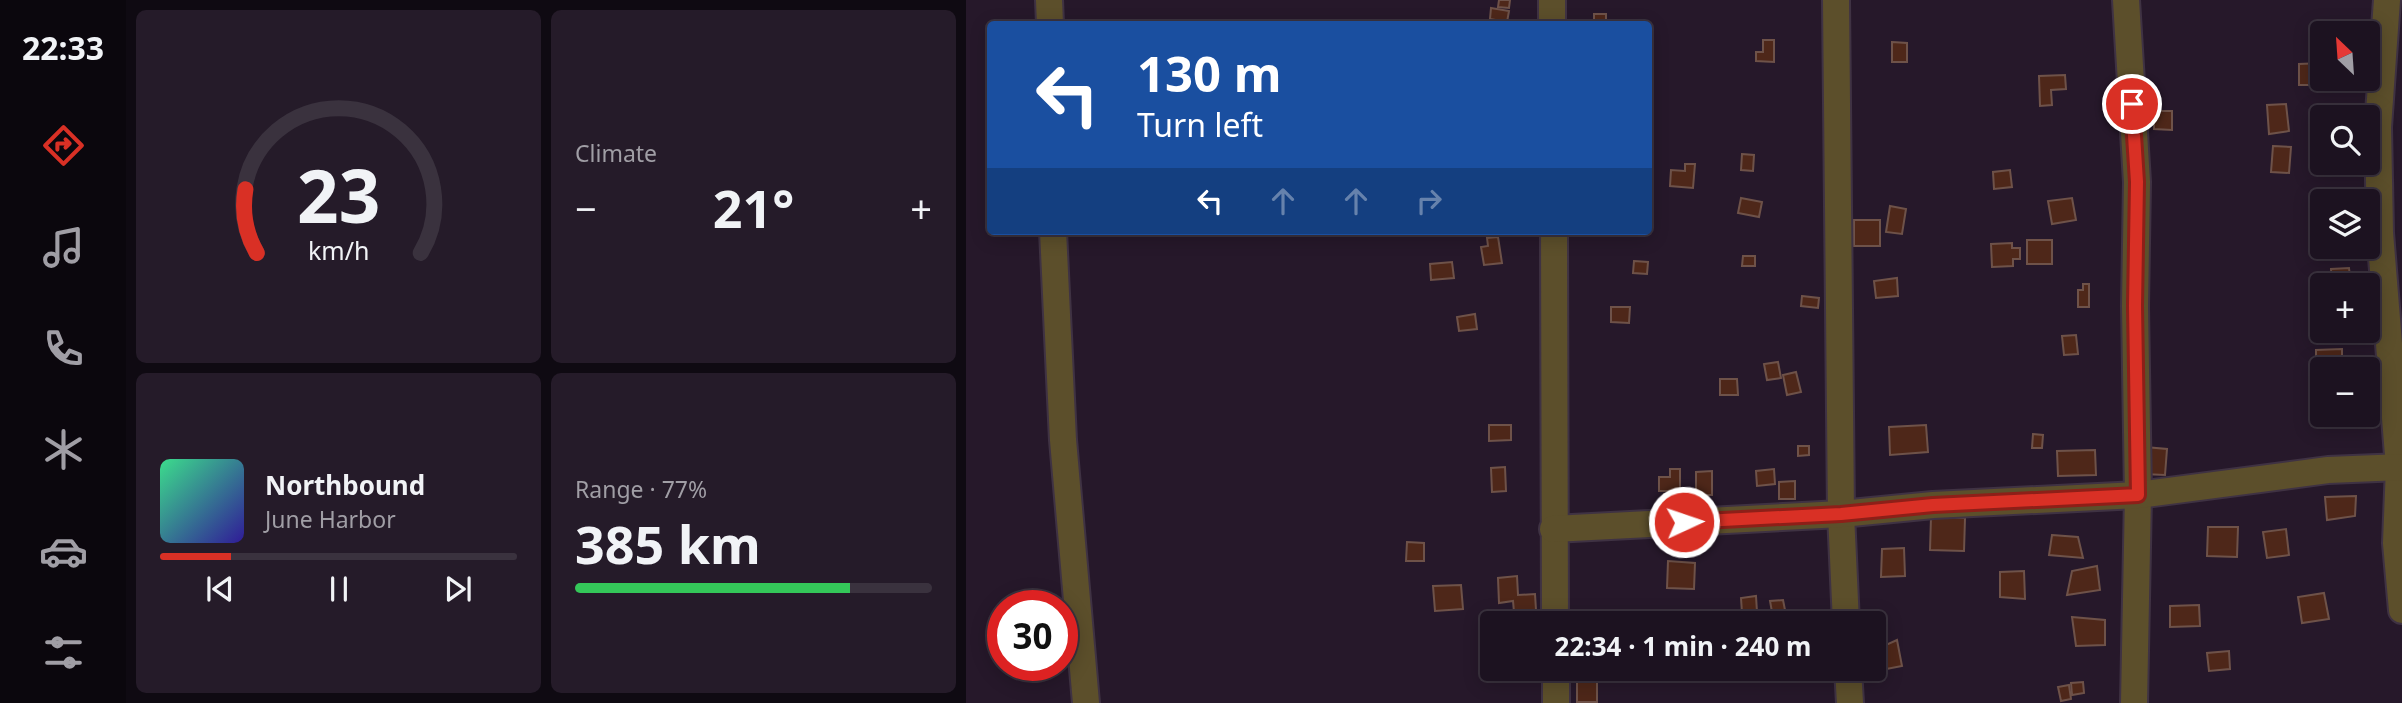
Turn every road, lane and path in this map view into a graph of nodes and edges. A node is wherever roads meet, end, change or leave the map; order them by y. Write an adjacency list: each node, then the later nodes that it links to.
1 (1049, 0): 6 (street)
2 (1552, 0): 7 (street)
3 (1836, 0): 12 (street)
4 (2126, 0): 11 (street)
5 (2387, 0): 10 (street)
6 (1049, 21)
7 (1552, 21)
8 (1053, 235): 19 (street)
9 (1554, 235): 13 (street)
10 (2401, 467): 11 (street); 14 (street)
11 (2138, 495): 12 (street); 22 (street)
12 (1841, 514): 13 (street); 16 (street)
13 (1553, 529): 15 (street)
14 (2402, 610)
15 (1555, 611)
16 (1845, 611)
17 (1556, 681): 20 (street)
18 (1849, 681): 21 (street)
19 (1086, 703)
20 (1556, 703)
21 (1850, 703)
22 (2134, 703)

